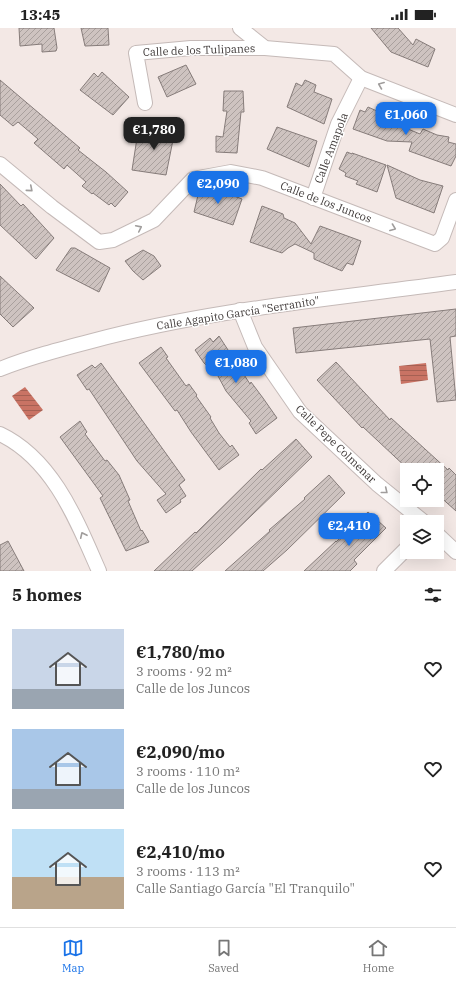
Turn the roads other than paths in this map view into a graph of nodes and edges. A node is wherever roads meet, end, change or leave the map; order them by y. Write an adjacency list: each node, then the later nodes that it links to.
1 (240, 28): 2 (street)
2 (265, 48): 3 (street); 4 (street, Calle de los Tulipanes)
3 (362, 78): 5 (street, one-way to 3); 7 (street, Calle Amapola)
4 (145, 104)
5 (456, 115)
6 (0, 164): 7 (street, Calle de los Juncos, one-way to 7)
7 (313, 198): 8 (street, Calle de los Juncos, one-way to 8)
8 (456, 200)
9 (456, 282): 10 (street, Calle Agapito García "Serranito")
10 (240, 310): 11 (street, Calle Agapito García "Serranito"); 13 (street, Calle Pepe Colmenar, one-way to 13)
11 (0, 369)
12 (0, 434): 17 (street, one-way to 12)
13 (415, 515)
14 (444, 541): 15 (street)
15 (456, 552)
16 (400, 555): 18 (street)
17 (99, 571)
18 (384, 571)

